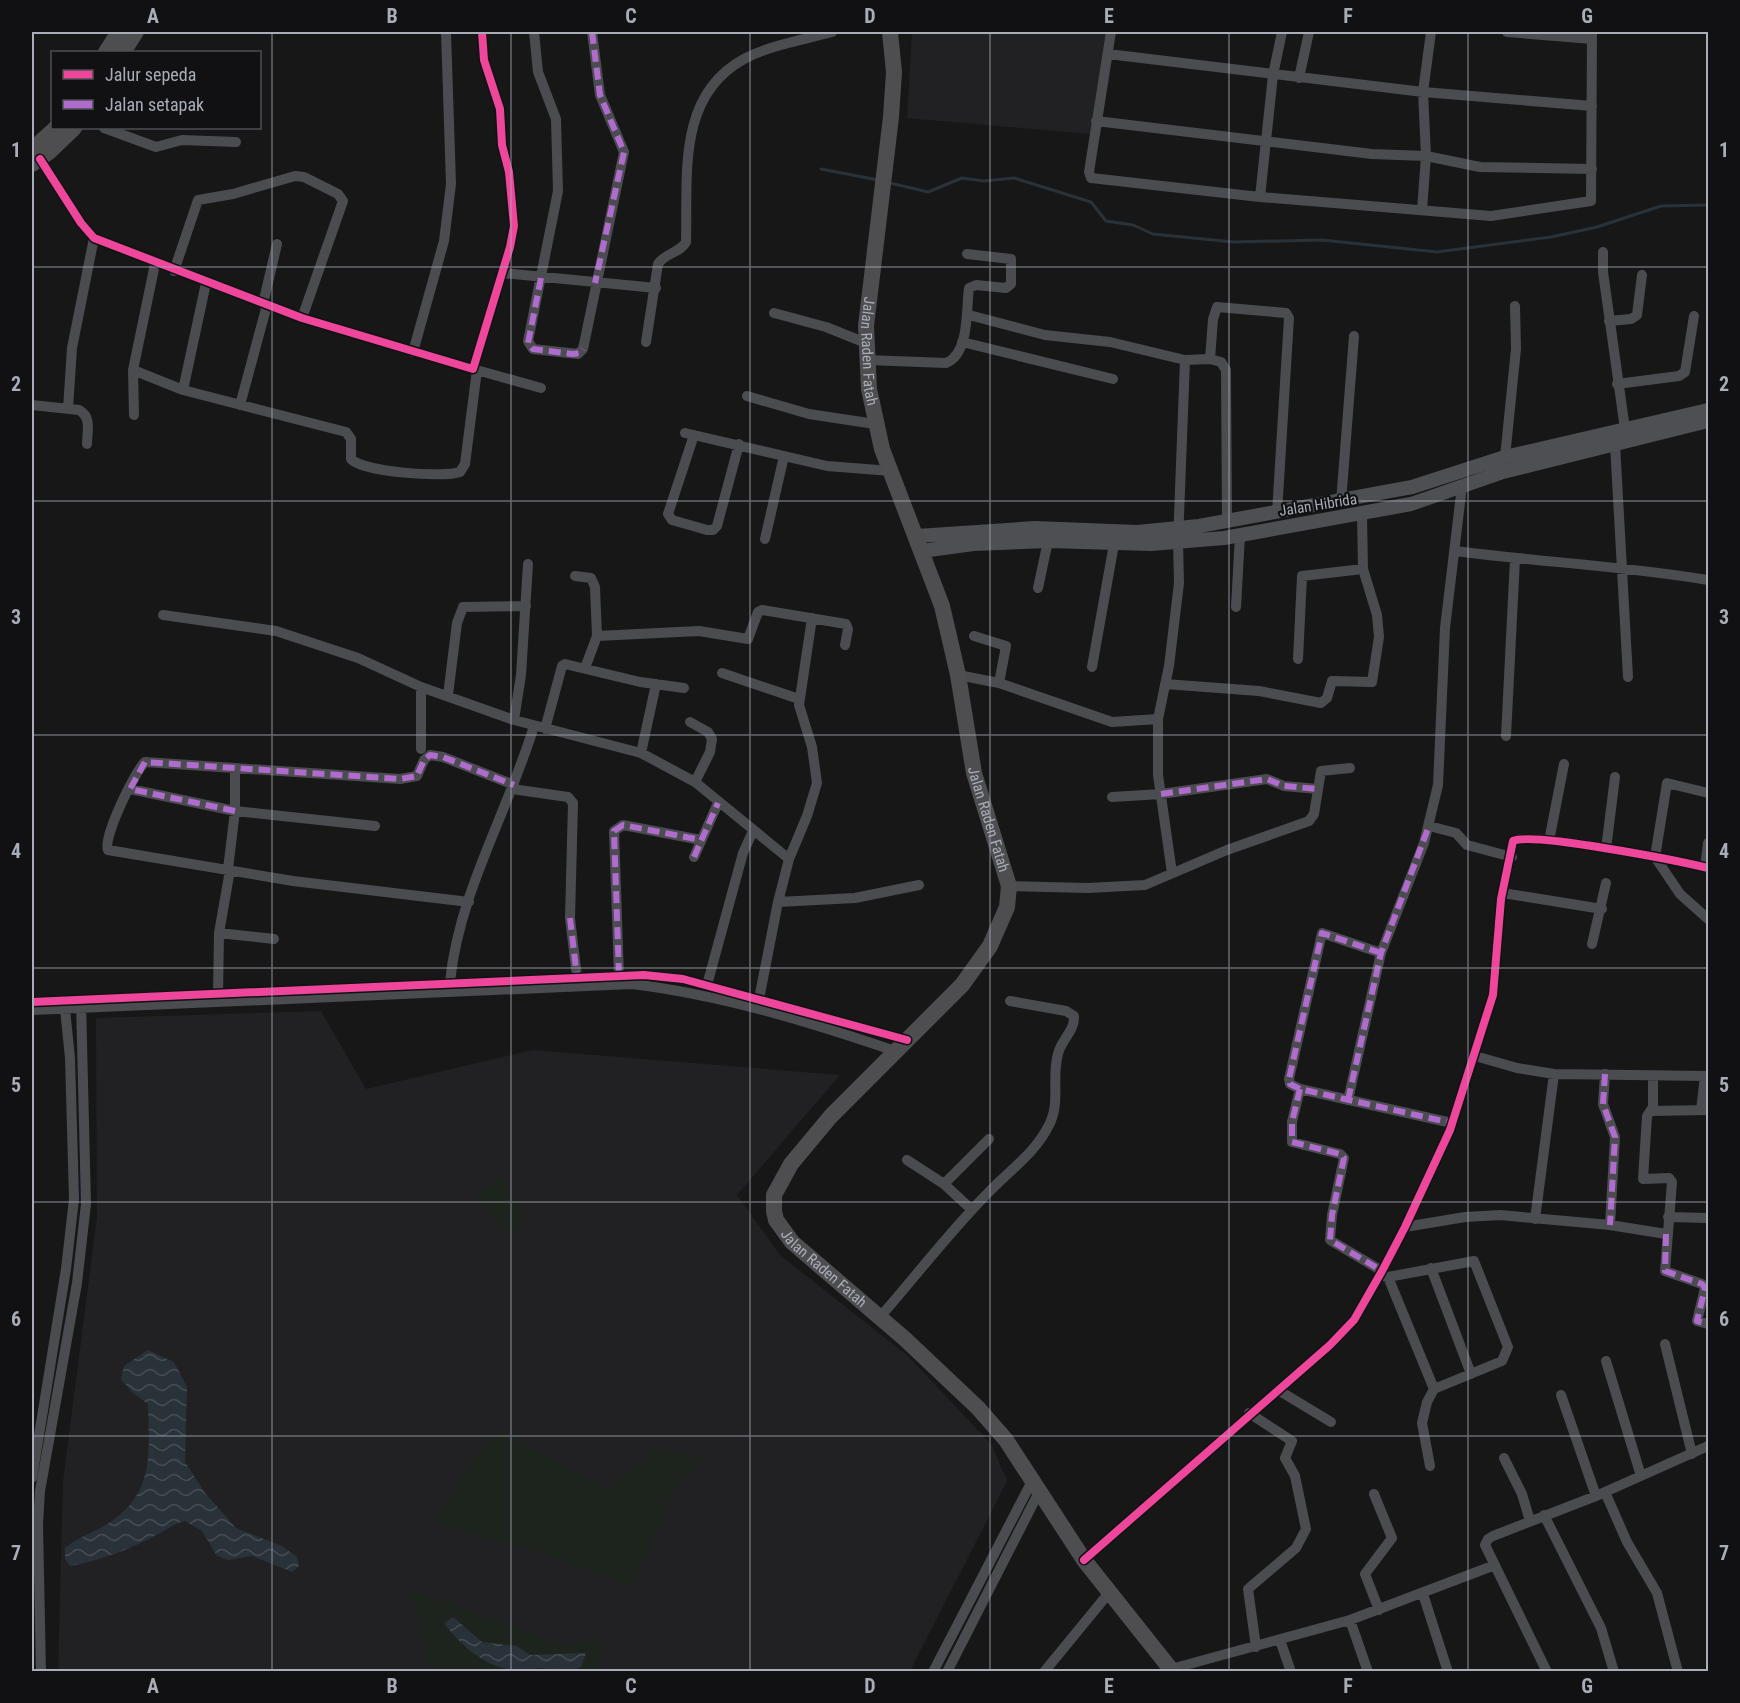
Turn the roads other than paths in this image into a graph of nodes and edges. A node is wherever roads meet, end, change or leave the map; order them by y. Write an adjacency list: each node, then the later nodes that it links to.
1 (119, 32): 15 (highway)
2 (136, 32): 16 (highway)
3 (446, 32): 56 (street)
4 (482, 32): 39 (street)
5 (534, 32): 41 (street)
6 (592, 32): 43 (street)
7 (832, 32): 44 (street)
8 (890, 32): 55 (highway, Jalan Raden Fatah)
9 (1112, 32): 17 (street)
10 (1282, 32): 18 (street)
11 (1309, 32): 19 (street)
12 (1431, 32): 20 (street)
13 (1507, 32): 14 (street)
14 (1592, 35): 21 (street)
15 (107, 51)
16 (124, 51)
17 (1108, 54): 18 (street); 22 (street)
18 (1273, 75): 19 (street); 26 (street)
19 (1299, 78): 20 (street)
20 (1423, 93): 21 (street); 28 (street)
21 (1592, 106): 30 (street)
22 (1096, 121): 26 (street); 31 (street)
23 (55, 129): 29 (highway)
24 (73, 129): 29 (highway)
25 (107, 129): 27 (street)
26 (1266, 140): 28 (street); 31 (street)
27 (236, 142)
28 (1426, 156): 30 (street); 32 (street)
29 (34, 158): 33 (street)
30 (1592, 169): 32 (street)
31 (1260, 197): 32 (street)
32 (1422, 210)
33 (94, 238): 37 (street); 69 (street)
34 (277, 244): 45 (street)
35 (1603, 252): 51 (street)
36 (967, 254): 48 (street)
37 (155, 264): 38 (street); 61 (street)
38 (174, 271): 42 (street); 50 (street)
39 (503, 273): 41 (street); 60 (street)
40 (1642, 275): 51 (street)
41 (541, 278): 43 (street); 43 (street)
42 (206, 283): 45 (street); 65 (street)
43 (595, 283): 44 (street)
44 (656, 288): 53 (street)
45 (265, 305): 50 (street); 68 (street)
46 (1515, 306): 80 (street)
47 (774, 313): 55 (street)
48 (969, 315): 54 (street); 59 (street)
49 (1694, 316): 63 (street)
50 (302, 318): 56 (street)
51 (1609, 321): 63 (street)
52 (1354, 336): 83 (street)
53 (646, 342)
54 (962, 342): 58 (street); 62 (street)
55 (866, 343): 58 (highway, Jalan Raden Fatah)
56 (413, 352): 60 (street)
57 (1210, 359): 59 (street); 84 (street); 86 (street)
58 (867, 360): 73 (highway, Jalan Raden Fatah)
59 (1185, 360): 87 (street)
60 (475, 369): 64 (street); 68 (street)
61 (133, 370): 65 (street); 71 (street)
62 (1113, 379)
63 (1617, 384): 74 (street)
64 (541, 388)
65 (183, 390): 68 (street)
66 (747, 396): 73 (street)
67 (32, 405): 69 (street)
68 (240, 405)
69 (68, 409): 76 (street)
70 (1708, 410): 74 (main road)
71 (134, 415)
72 (1708, 421): 78 (main road, Jalan Hibrida)
73 (875, 424): 81 (highway, Jalan Raden Fatah)
74 (1625, 429): 75 (main road)
75 (1596, 442): 78 (main road, Jalan Hibrida); 80 (main road); 82 (main road, Jalan Hibrida)
76 (87, 444)
77 (739, 444): 77 (street); 79 (street)
78 (1615, 444): 97 (street)
79 (784, 456): 81 (street); 89 (street)
80 (1505, 457): 83 (main road)
81 (891, 471): 92 (highway, Jalan Raden Fatah)
82 (1462, 486): 85 (main road, Jalan Hibrida); 94 (street)
83 (1341, 502): 84 (main road)
84 (1277, 513): 86 (main road)
85 (1362, 515): 88 (main road, Jalan Hibrida); 98 (street)
86 (1227, 520): 87 (main road)
87 (1180, 527): 91 (street); 92 (main road)
88 (1240, 535): 91 (main road, Jalan Hibrida); 103 (street)
89 (765, 539)
90 (1048, 541): 92 (main road, Jalan Hibrida); 93 (main road, Jalan Hibrida); 101 (street)
91 (1178, 542): 93 (main road, Jalan Hibrida); 117 (street)
92 (920, 544): 113 (highway, Jalan Raden Fatah)
93 (1114, 544): 110 (street)
94 (1455, 551): 95 (street); 143 (street)
95 (1515, 559): 97 (street); 126 (street)
96 (528, 564): 102 (street)
97 (1623, 567): 100 (street); 114 (street)
98 (1363, 569): 109 (street); 117 (street)
99 (575, 576): 106 (street)
100 (1708, 580)
101 (1038, 588)
102 (526, 606): 120 (street); 123 (street)
103 (1236, 608)
104 (163, 615): 118 (street)
105 (812, 618): 106 (street); 108 (street); 121 (street)
106 (597, 636): 111 (street)
107 (974, 636): 115 (street)
108 (845, 645)
109 (1298, 659)
110 (1092, 667)
111 (585, 668): 116 (street); 125 (street)
112 (722, 673): 121 (street)
113 (958, 675): 115 (street); 158 (highway, Jalan Raden Fatah)
114 (1628, 677)
115 (999, 683): 122 (street)
116 (656, 684): 119 (street); 128 (street)
117 (1165, 684): 122 (street)
118 (420, 687): 120 (street); 127 (street)
119 (684, 688)
120 (448, 695): 123 (street)
121 (799, 699): 152 (street)
122 (1158, 719): 138 (street)
123 (514, 720): 125 (street)
124 (690, 722): 133 (street)
125 (539, 728): 128 (street); 134 (street)
126 (1506, 736)
127 (421, 749)
128 (641, 753): 133 (street)
129 (1564, 764): 146 (street)
130 (1350, 768): 136 (street)
131 (235, 770): 134 (street); 135 (street); 141 (street)
132 (1615, 777): 148 (street)
133 (695, 782): 140 (street)
134 (513, 787): 160 (street); 169 (street)
135 (130, 789): 141 (street); 154 (street)
136 (1318, 789): 138 (street); 155 (street)
137 (1708, 793): 151 (street)
138 (1161, 794): 139 (street); 155 (street)
139 (1112, 797)
140 (718, 803): 144 (street); 145 (street)
141 (235, 811): 142 (street); 154 (street)
142 (375, 826)
143 (1429, 826): 150 (street); 167 (street)
144 (753, 831): 152 (street); 172 (street)
145 (701, 840): 149 (street); 168 (street)
146 (1549, 841): 148 (street); 150 (street)
147 (1708, 843): 153 (street)
148 (1606, 849): 151 (street)
149 (694, 857)
150 (1512, 857): 159 (street)
151 (1655, 857): 153 (street); 163 (street)
152 (789, 859): 161 (street)
153 (1707, 867)
154 (229, 869): 160 (street); 164 (street)
155 (1172, 873): 158 (street)
156 (1606, 884): 162 (street)
157 (919, 885): 161 (street)
158 (1009, 886): 181 (highway, Jalan Raden Fatah)
159 (1503, 893): 162 (street); 182 (street)
160 (469, 902): 170 (street)
161 (778, 902): 175 (street)
162 (1602, 909): 166 (street)
163 (1708, 919)
164 (219, 933): 165 (street); 174 (street)
165 (274, 939)
166 (1592, 944)
167 (1381, 953): 189 (street); 190 (street)
168 (619, 975): 169 (street); 172 (street)
169 (577, 977): 171 (street)
170 (450, 982): 171 (street); 173 (street)
171 (477, 987): 172 (street); 173 (street)
172 (703, 988): 175 (street); 181 (street)
173 (303, 995): 174 (street)
174 (218, 998): 178 (street)
175 (759, 999): 181 (street)
176 (1010, 1001): 197 (street)
177 (32, 1002): 178 (street)
178 (81, 1003): 179 (street); 184 (street)
179 (65, 1009): 180 (street); 183 (street)
180 (32, 1010)
181 (901, 1046): 206 (highway, Jalan Raden Fatah)
182 (1475, 1056): 185 (street); 193 (street)
183 (70, 1068): 184 (street); 221 (street)
184 (82, 1068): 237 (street)
185 (1554, 1074): 186 (street); 200 (street)
186 (1605, 1074): 187 (street); 201 (street)
187 (1653, 1076): 188 (street); 192 (street)
188 (1707, 1076): 191 (street)
189 (1300, 1089): 190 (street); 205 (street)
190 (1348, 1100): 193 (street)
191 (1705, 1110): 192 (street)
192 (1652, 1111): 198 (street)
193 (1452, 1123): 202 (street)
194 (989, 1139): 196 (street)
195 (907, 1160): 196 (street)
196 (944, 1184): 197 (street)
197 (972, 1210): 206 (street)
198 (1668, 1217): 199 (street); 203 (street)
199 (1708, 1218)
200 (1535, 1219): 201 (street); 202 (street)
201 (1610, 1225): 203 (street)
202 (1405, 1227): 205 (street)
203 (1666, 1234): 207 (street)
204 (1431, 1268): 205 (street); 210 (street); 210 (street)
205 (1383, 1274): 211 (street); 212 (street)
206 (880, 1317): 222 (highway, Jalan Raden Fatah)
207 (1708, 1324)
208 (1665, 1344): 217 (street)
209 (1606, 1361): 220 (street)
210 (1471, 1374): 211 (street)
211 (1434, 1389): 219 (street)
212 (1278, 1390): 214 (street); 215 (street)
213 (1561, 1395): 224 (street)
214 (1249, 1413): 229 (street); 236 (street)
215 (1331, 1422)
216 (1708, 1446): 217 (street)
217 (1692, 1454): 220 (street)
218 (1504, 1458): 226 (street)
219 (1430, 1466)
220 (1641, 1476): 224 (street)
221 (32, 1478)
222 (1035, 1487): 227 (street); 228 (street); 229 (highway, Jalan Raden Fatah)
223 (1374, 1494): 233 (street)
224 (1600, 1494): 225 (street); 248 (street)
225 (1544, 1515): 226 (street); 247 (street)
226 (1530, 1521): 230 (street)
227 (1003, 1536): 228 (street); 240 (street)
228 (1013, 1542): 241 (street)
229 (1084, 1560): 231 (highway, Jalan Raden Fatah)
230 (1495, 1565): 232 (street); 246 (street)
231 (1108, 1594): 238 (highway, Jalan Raden Fatah); 242 (street)
232 (1423, 1594): 233 (street); 245 (street)
233 (1379, 1610): 234 (street)
234 (1350, 1620): 235 (street); 244 (street)
235 (1280, 1640): 236 (street); 243 (street)
236 (1256, 1647): 238 (street)
237 (36, 1653): 239 (street)
238 (1172, 1670)
239 (41, 1671)
240 (933, 1671)
241 (947, 1671)
242 (1044, 1671)
243 (1291, 1671)
244 (1368, 1671)
245 (1448, 1671)
246 (1547, 1671)
247 (1614, 1671)
248 (1678, 1671)

